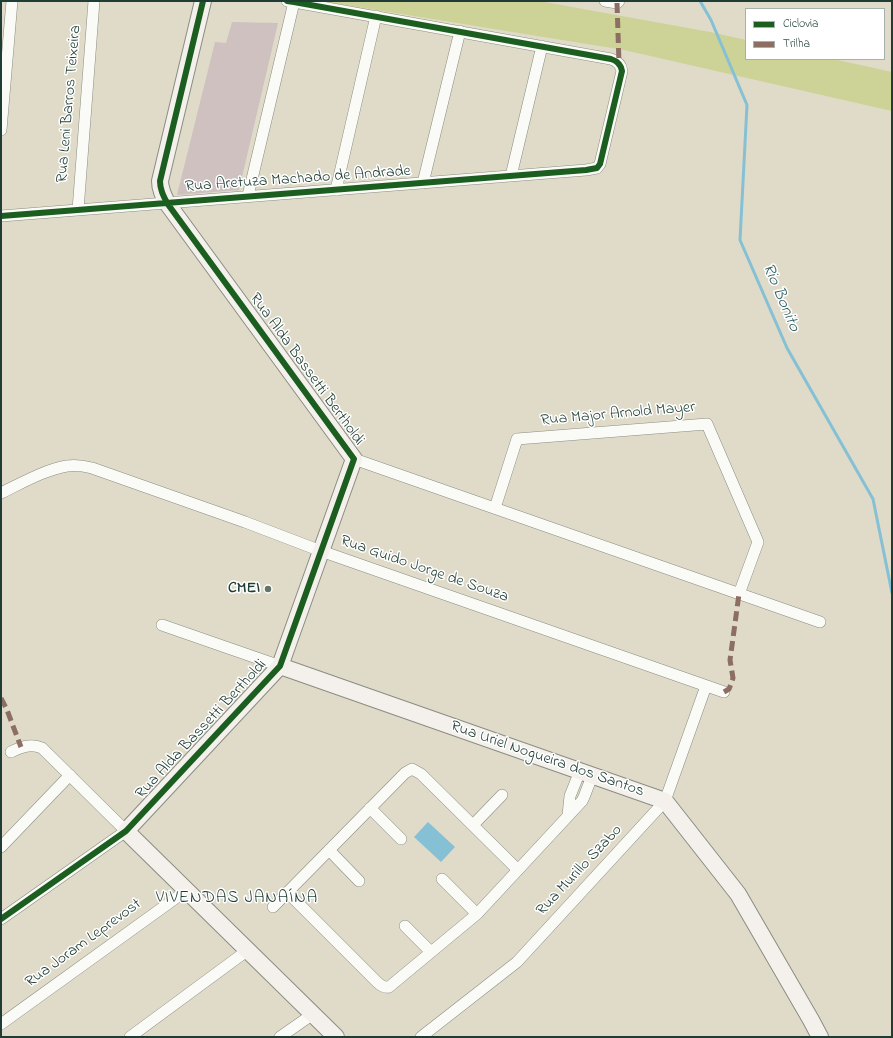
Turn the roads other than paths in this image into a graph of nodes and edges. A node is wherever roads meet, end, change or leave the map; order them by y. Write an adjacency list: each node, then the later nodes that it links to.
1 (12, 1): 11 (street)
2 (94, 1): 17 (street, Rua Leni Barros Teixeira)
3 (203, 1): 16 (street, Rua Alda Bassetti Bertholdi)
4 (286, 1): 6 (street)
5 (605, 1): 7 (street)
6 (294, 2): 8 (street); 15 (street)
7 (618, 2)
8 (376, 16): 9 (street); 14 (street)
9 (460, 31): 10 (street); 13 (street)
10 (542, 46): 12 (street); 12 (street, Rua Aretuza Machado de Andrade)
11 (1, 130)
12 (511, 176): 13 (street, Rua Aretuza Machado de Andrade)
13 (423, 183): 14 (street, Rua Aretuza Machado de Andrade)
14 (336, 190): 15 (street, Rua Aretuza Machado de Andrade)
15 (248, 196): 16 (street, Rua Aretuza Machado de Andrade)
16 (167, 203): 17 (street, Rua Aretuza Machado de Andrade); 19 (street, Rua Alda Bassetti Bertholdi)
17 (78, 210): 18 (street, Rua Aretuza Machado de Andrade)
18 (1, 216)
19 (354, 459): 21 (street); 22 (street, Rua Alda Bassetti Bertholdi)
20 (1, 493): 22 (street, Rua Guido Jorge de Souza)
21 (495, 508): 23 (street); 23 (street, Rua Major Arnold Mayer)
22 (321, 551): 26 (street, Rua Alda Bassetti Bertholdi); 27 (street, Rua Guido Jorge de Souza)
23 (739, 594): 24 (street)
24 (820, 622)
25 (162, 625): 26 (street, Rua Uriel Nogueira dos Santos)
26 (280, 666): 30 (street, Rua Uriel Nogueira dos Santos); 36 (street, Rua Alda Bassetti Bertholdi)
27 (706, 686): 28 (street, Rua Guido Jorge de Souza); 33 (street, Rua Murillo Szabo)
28 (724, 692)
29 (10, 752): 31 (street)
30 (586, 774): 33 (street, Rua Uriel Nogueira dos Santos); 40 (street)
31 (70, 775): 36 (street); 38 (street)
32 (502, 795): 35 (street)
33 (665, 801): 56 (street, Rua Murillo Szabo); 57 (street, Rua Uriel Nogueira dos Santos)
34 (370, 808): 35 (street); 37 (street); 39 (street)
35 (473, 825): 40 (street)
36 (126, 831): 43 (street); 47 (street)
37 (401, 838)
38 (1, 847)
39 (329, 850): 42 (street); 44 (street)
40 (518, 870): 46 (street)
41 (442, 879): 46 (street)
42 (359, 881)
43 (187, 890): 49 (street); 52 (street, Rua Joram Leprevost)
44 (287, 892): 45 (street); 50 (street)
45 (273, 906)
46 (477, 914): 50 (street)
47 (1, 919)
48 (405, 926): 50 (street)
49 (248, 950): 51 (street); 53 (street)
50 (431, 952)
51 (313, 1014): 54 (street); 55 (street)
52 (1, 1024)
53 (130, 1037)
54 (280, 1037)
55 (336, 1037)
56 (421, 1037)
57 (820, 1037)

